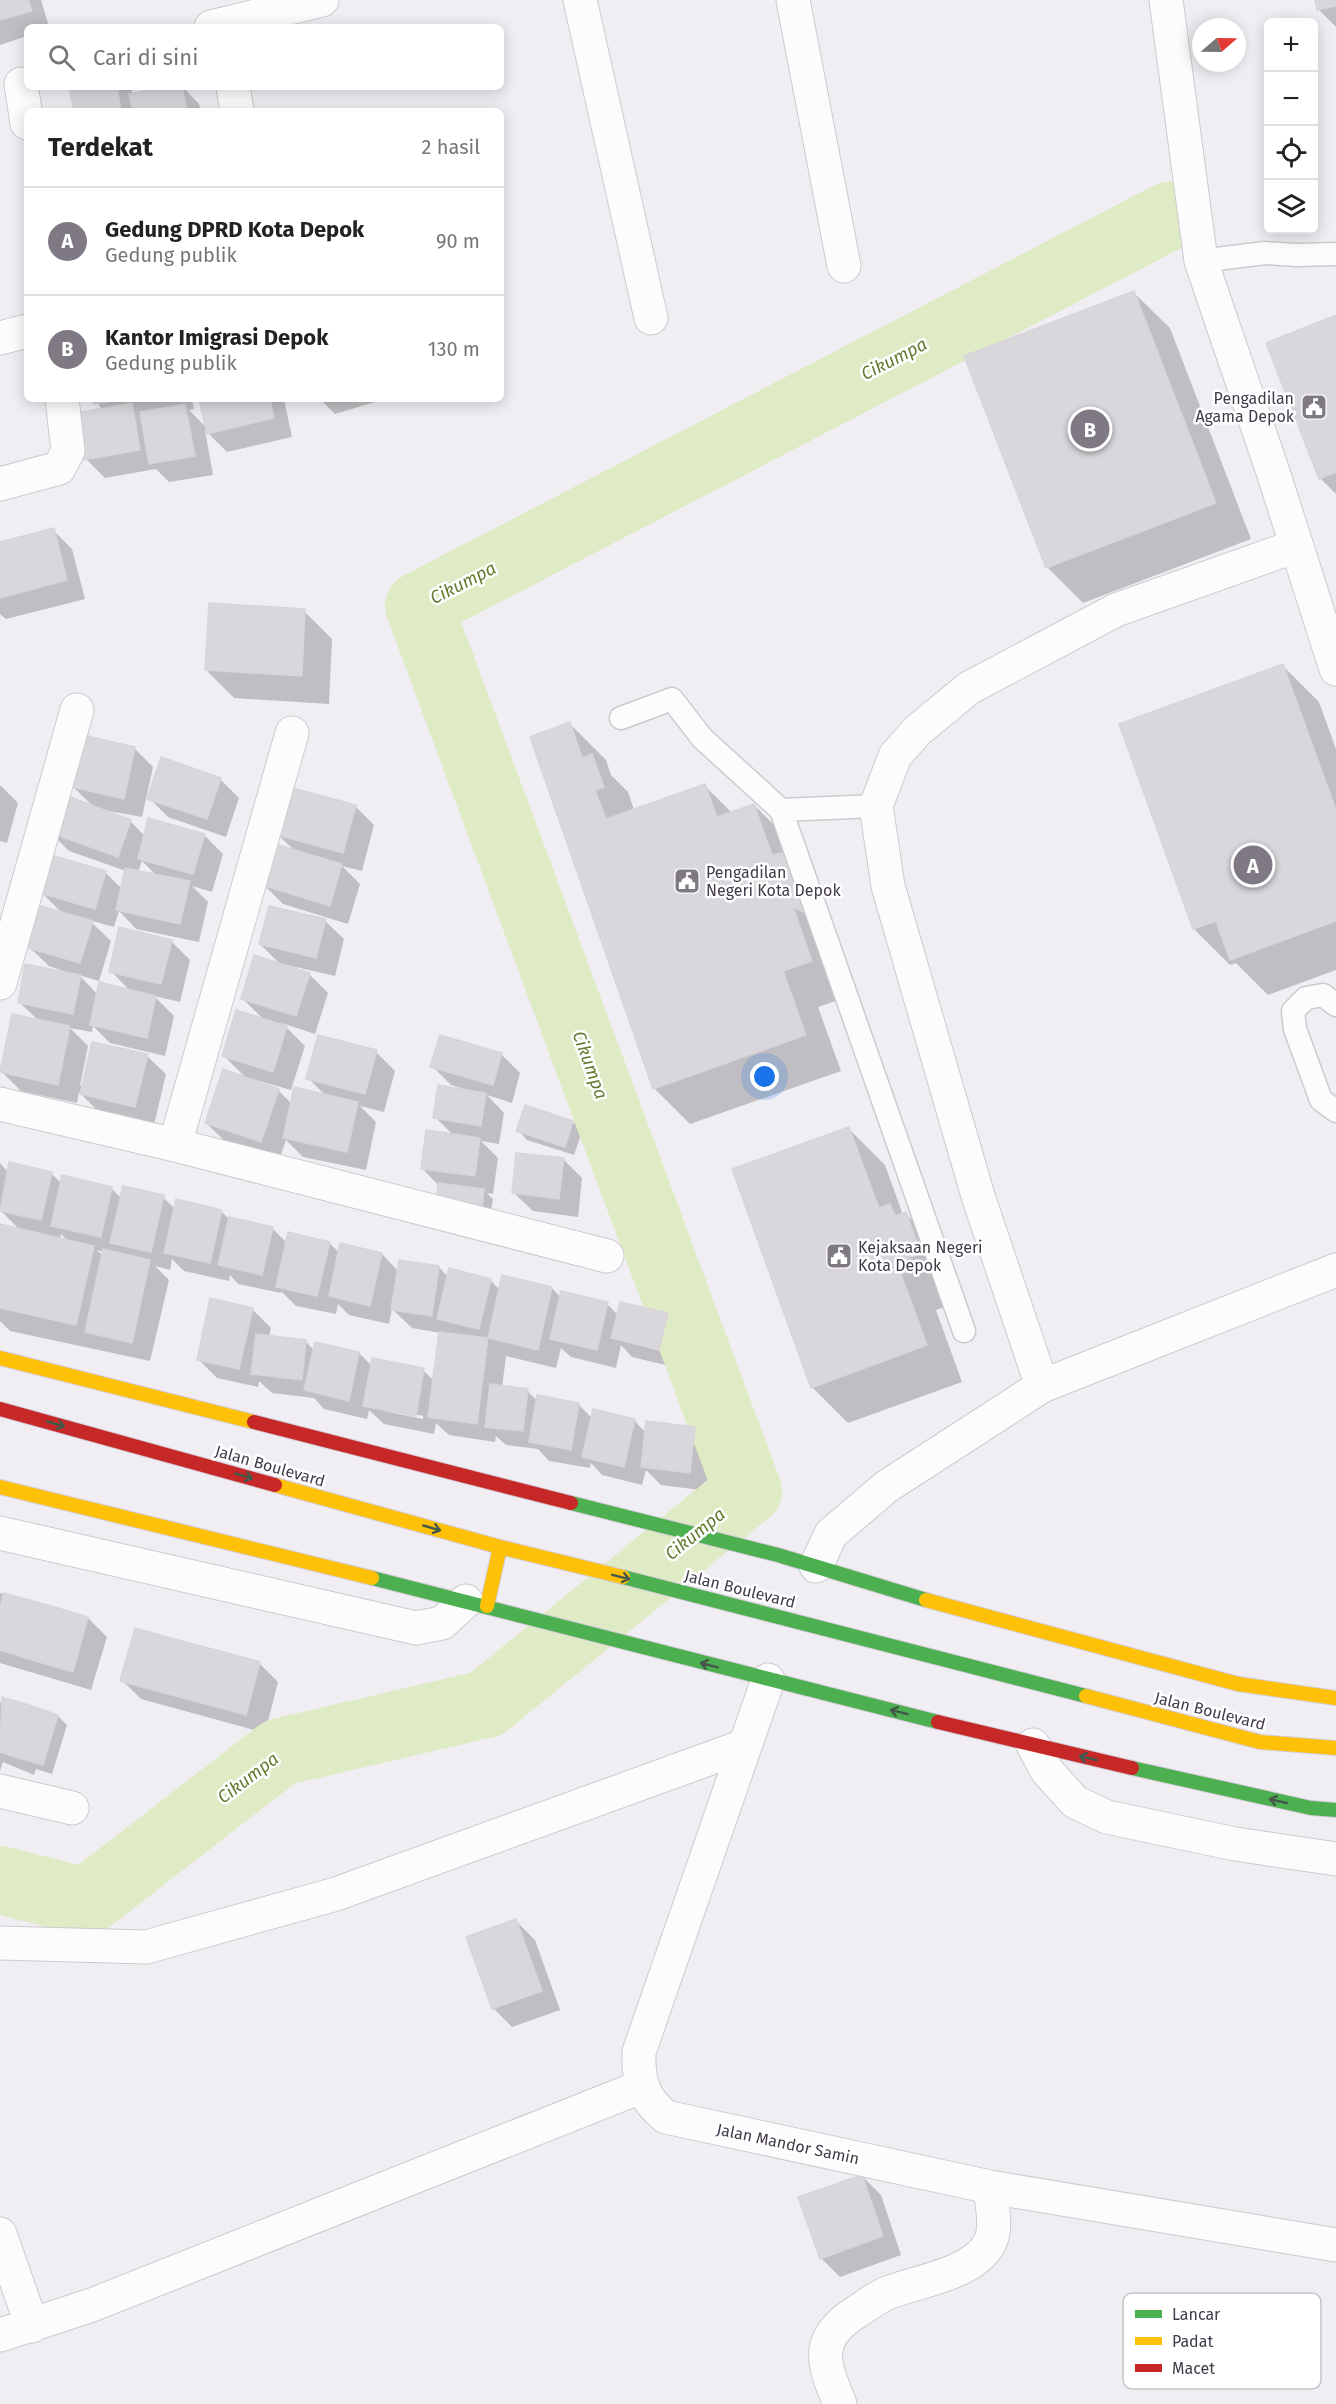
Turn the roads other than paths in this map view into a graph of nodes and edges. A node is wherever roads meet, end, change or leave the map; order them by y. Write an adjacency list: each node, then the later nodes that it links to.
1 (322, 0): 5 (street)
2 (580, 0): 13 (street)
3 (793, 0): 12 (street)
4 (1166, 0): 11 (street)
5 (218, 19)
6 (16, 84): 9 (street)
7 (234, 90): 8 (street)
8 (236, 108)
9 (24, 112)
10 (1336, 254): 11 (lane)
11 (1201, 261): 18 (street)
12 (844, 266)
13 (651, 318)
14 (24, 332): 15 (street)
15 (0, 338)
16 (63, 402): 17 (street)
17 (0, 484)
18 (1296, 546): 19 (street); 23 (street)
19 (1336, 669)
20 (77, 710): 25 (street)
21 (621, 718): 24 (lane)
22 (292, 733): 29 (street)
23 (876, 806): 24 (lane); 34 (street)
24 (781, 810): 32 (lane)
25 (0, 983)
26 (1336, 1005): 28 (lane)
27 (0, 1104): 29 (street)
28 (1336, 1111)
29 (176, 1145): 30 (street)
30 (607, 1256)
31 (1336, 1270): 34 (street)
32 (964, 1331)
33 (0, 1358): 39 (main road)
34 (1042, 1386): 39 (street)
35 (0, 1408): 38 (main road, Jalan Boulevard, one-way to 38)
36 (0, 1487): 40 (main road)
37 (0, 1533): 40 (street)
38 (500, 1547): 40 (main road); 45 (main road, Jalan Boulevard, one-way to 45)
39 (816, 1566): 42 (main road)
40 (477, 1604): 41 (main road, one-way to 40)
41 (768, 1680): 43 (main road, one-way to 41); 44 (street, Jalan Mandor Samin)
42 (1336, 1698)
43 (1033, 1745): 48 (main road, one-way to 43); 49 (street)
44 (744, 1746): 50 (street); 51 (street, Jalan Mandor Samin)
45 (1336, 1748)
46 (0, 1791): 47 (street)
47 (72, 1808)
48 (1336, 1810)
49 (1336, 1859)
50 (0, 1942)
51 (643, 2086): 52 (street, Jalan Mandor Samin); 55 (street)
52 (990, 2187): 54 (street, Jalan Mandor Samin); 57 (street)
53 (0, 2234): 55 (street)
54 (1336, 2245)
55 (32, 2326): 56 (street)
56 (0, 2335)
57 (840, 2404)

